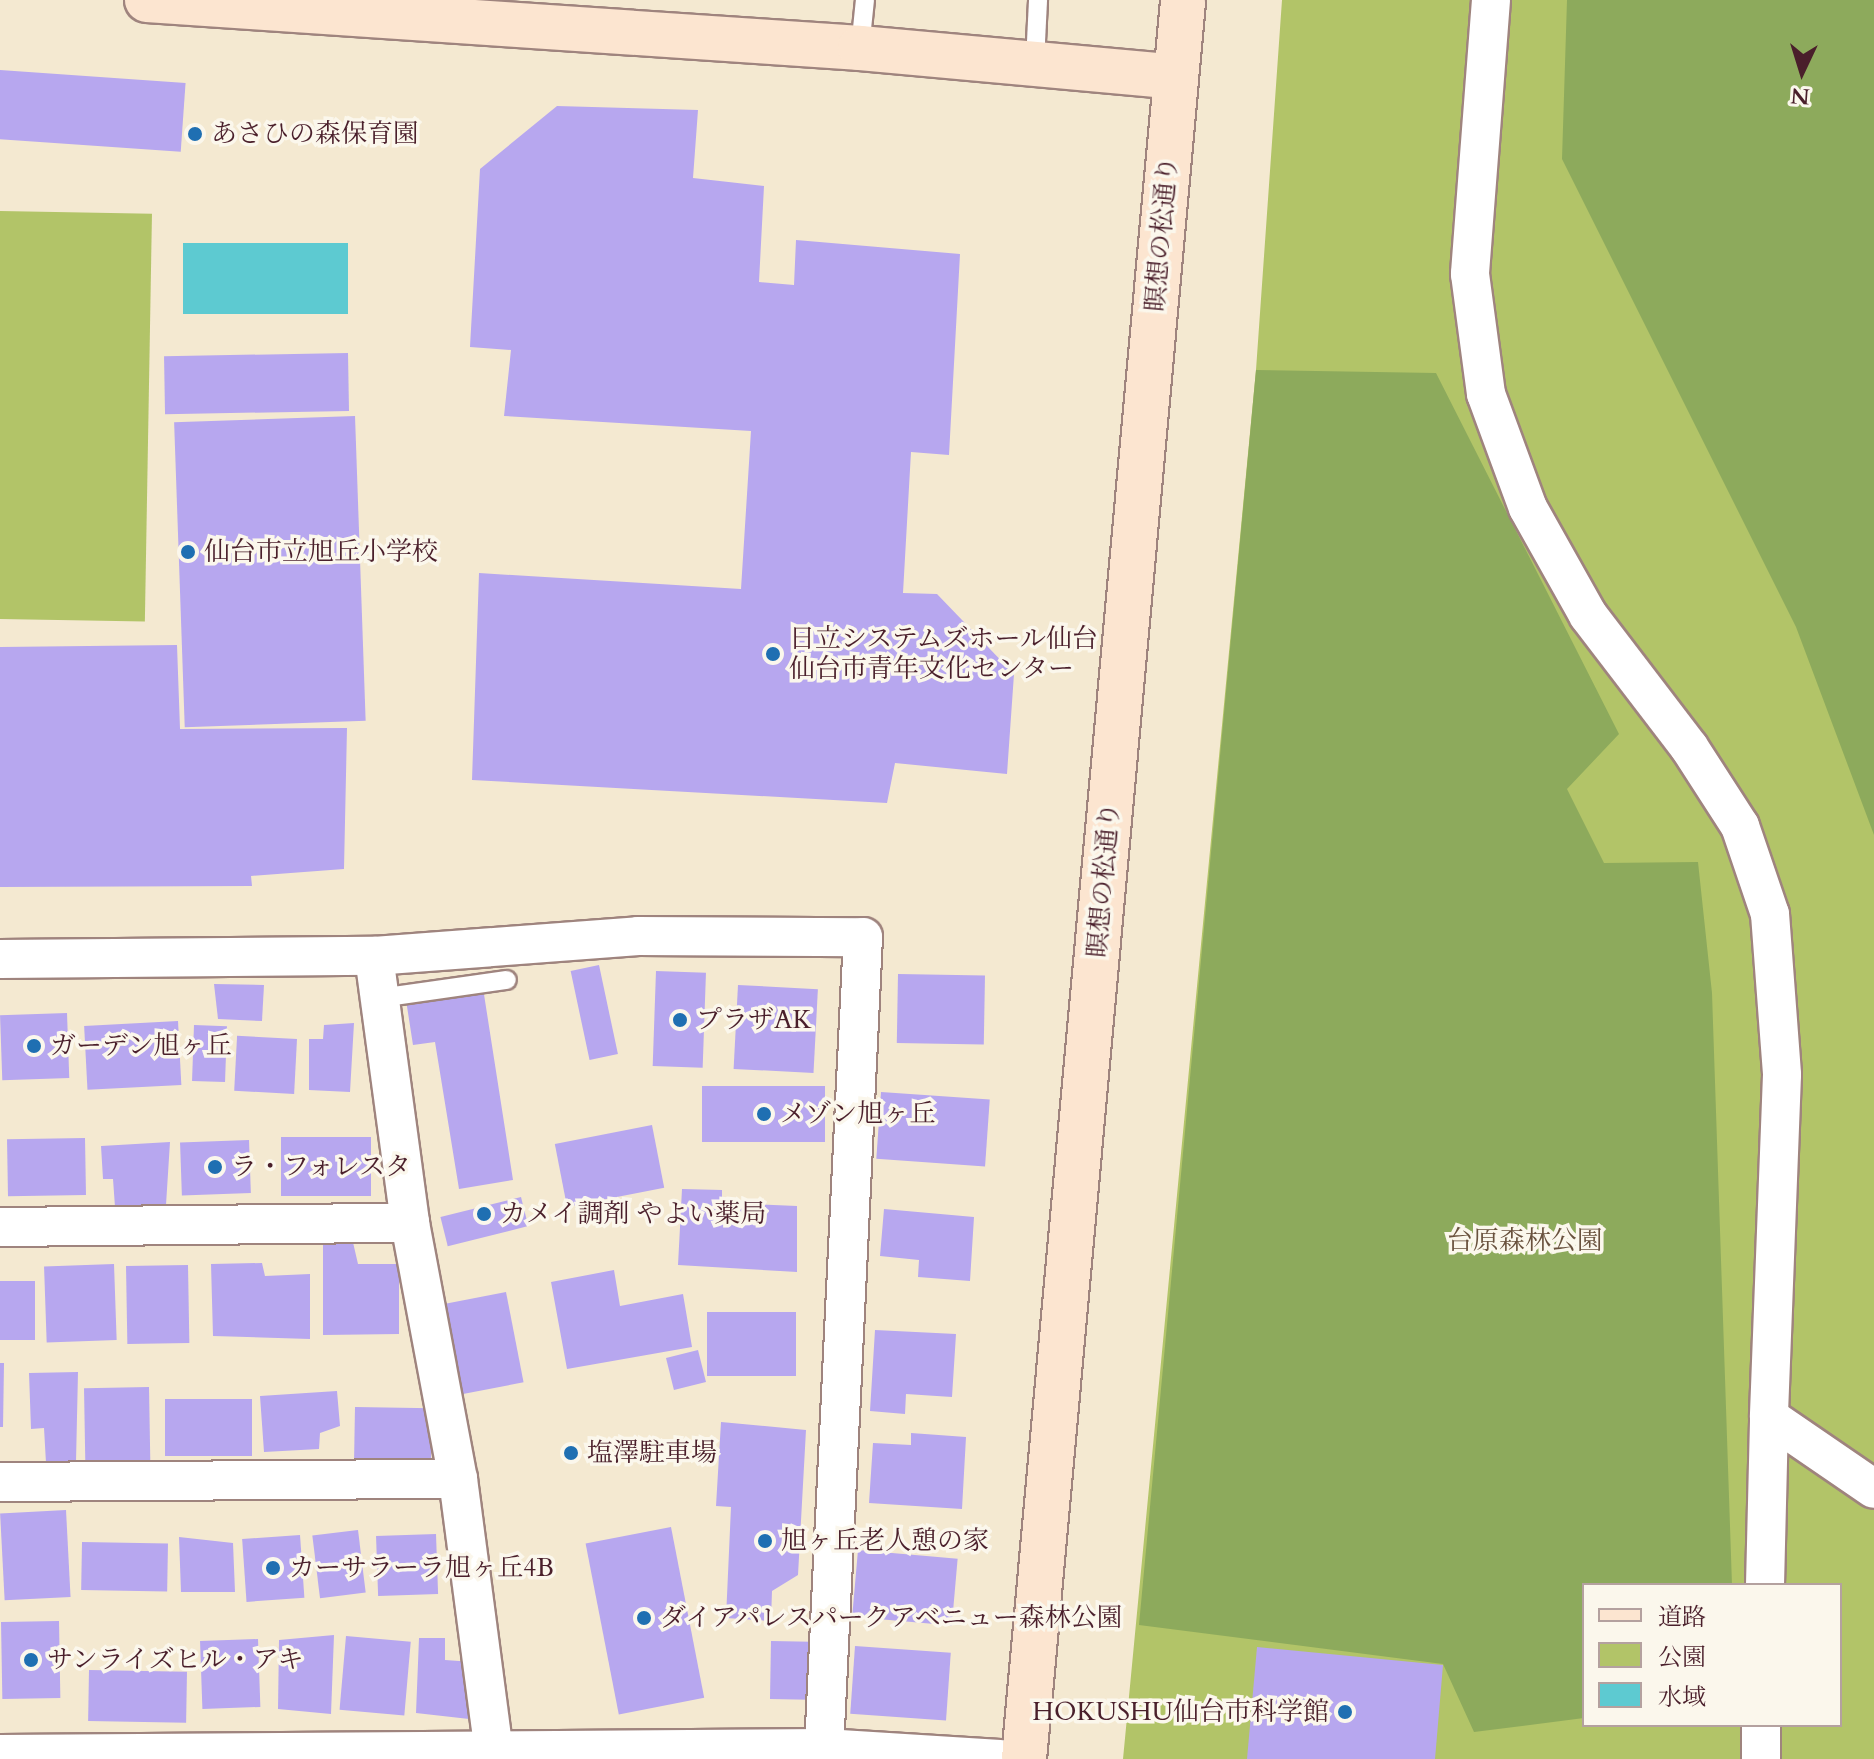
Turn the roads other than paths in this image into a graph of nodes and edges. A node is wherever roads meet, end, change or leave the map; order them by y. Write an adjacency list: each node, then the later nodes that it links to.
1 (147, 0): 6 (street)
2 (865, 0): 8 (lane)
3 (1038, 0): 9 (lane)
4 (1183, 0): 10 (street, 瞑想の松通り)
5 (1491, 0): 17 (street)
6 (418, 8): 7 (street)
7 (526, 12): 8 (street)
8 (860, 48): 9 (street)
9 (1035, 62): 10 (street)
10 (1176, 77): 27 (street, 瞑想の松通り)
11 (374, 956): 12 (street); 14 (street); 23 (street)
12 (0, 959)
13 (507, 980): 14 (lane)
14 (380, 998): 15 (street)
15 (410, 1223): 16 (street); 18 (street)
16 (0, 1227)
17 (1769, 1417): 20 (street); 21 (street)
18 (458, 1479): 19 (street); 24 (street)
19 (0, 1482)
20 (1874, 1489)
21 (1765, 1583)
22 (1761, 1727): 28 (street)
23 (824, 1748): 24 (street); 26 (street)
24 (495, 1753): 25 (street)
25 (0, 1754)
26 (1000, 1759)
27 (1024, 1759)
28 (1761, 1759)

